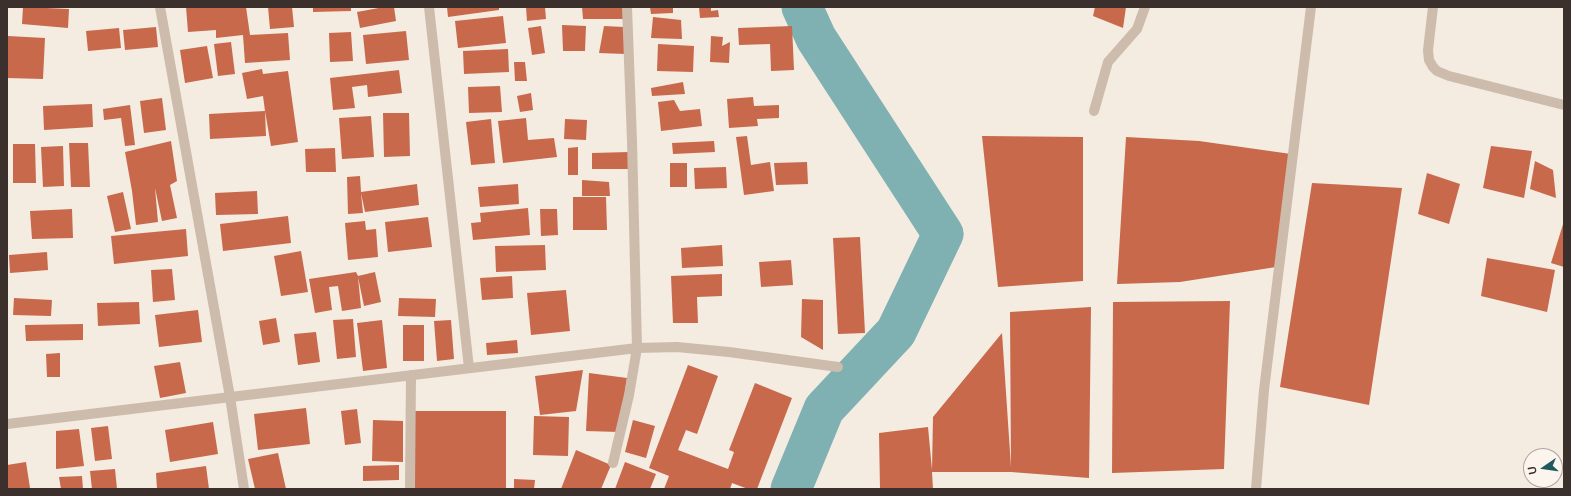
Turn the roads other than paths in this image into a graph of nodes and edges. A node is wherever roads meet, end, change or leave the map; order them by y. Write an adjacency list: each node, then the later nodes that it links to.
1 (160, 7): 13 (street)
2 (429, 7): 11 (street)
3 (627, 7): 9 (street)
4 (1145, 7): 8 (street)
5 (1311, 7): 18 (street)
6 (1433, 7): 7 (street)
7 (1564, 105)
8 (1094, 111)
9 (637, 348): 10 (street); 11 (street); 15 (street)
10 (838, 367)
11 (470, 368): 12 (street)
12 (411, 375): 13 (street); 17 (street)
13 (230, 397): 14 (street); 16 (street)
14 (7, 424)
15 (613, 463)
16 (244, 489)
17 (410, 489)
18 (1256, 489)

